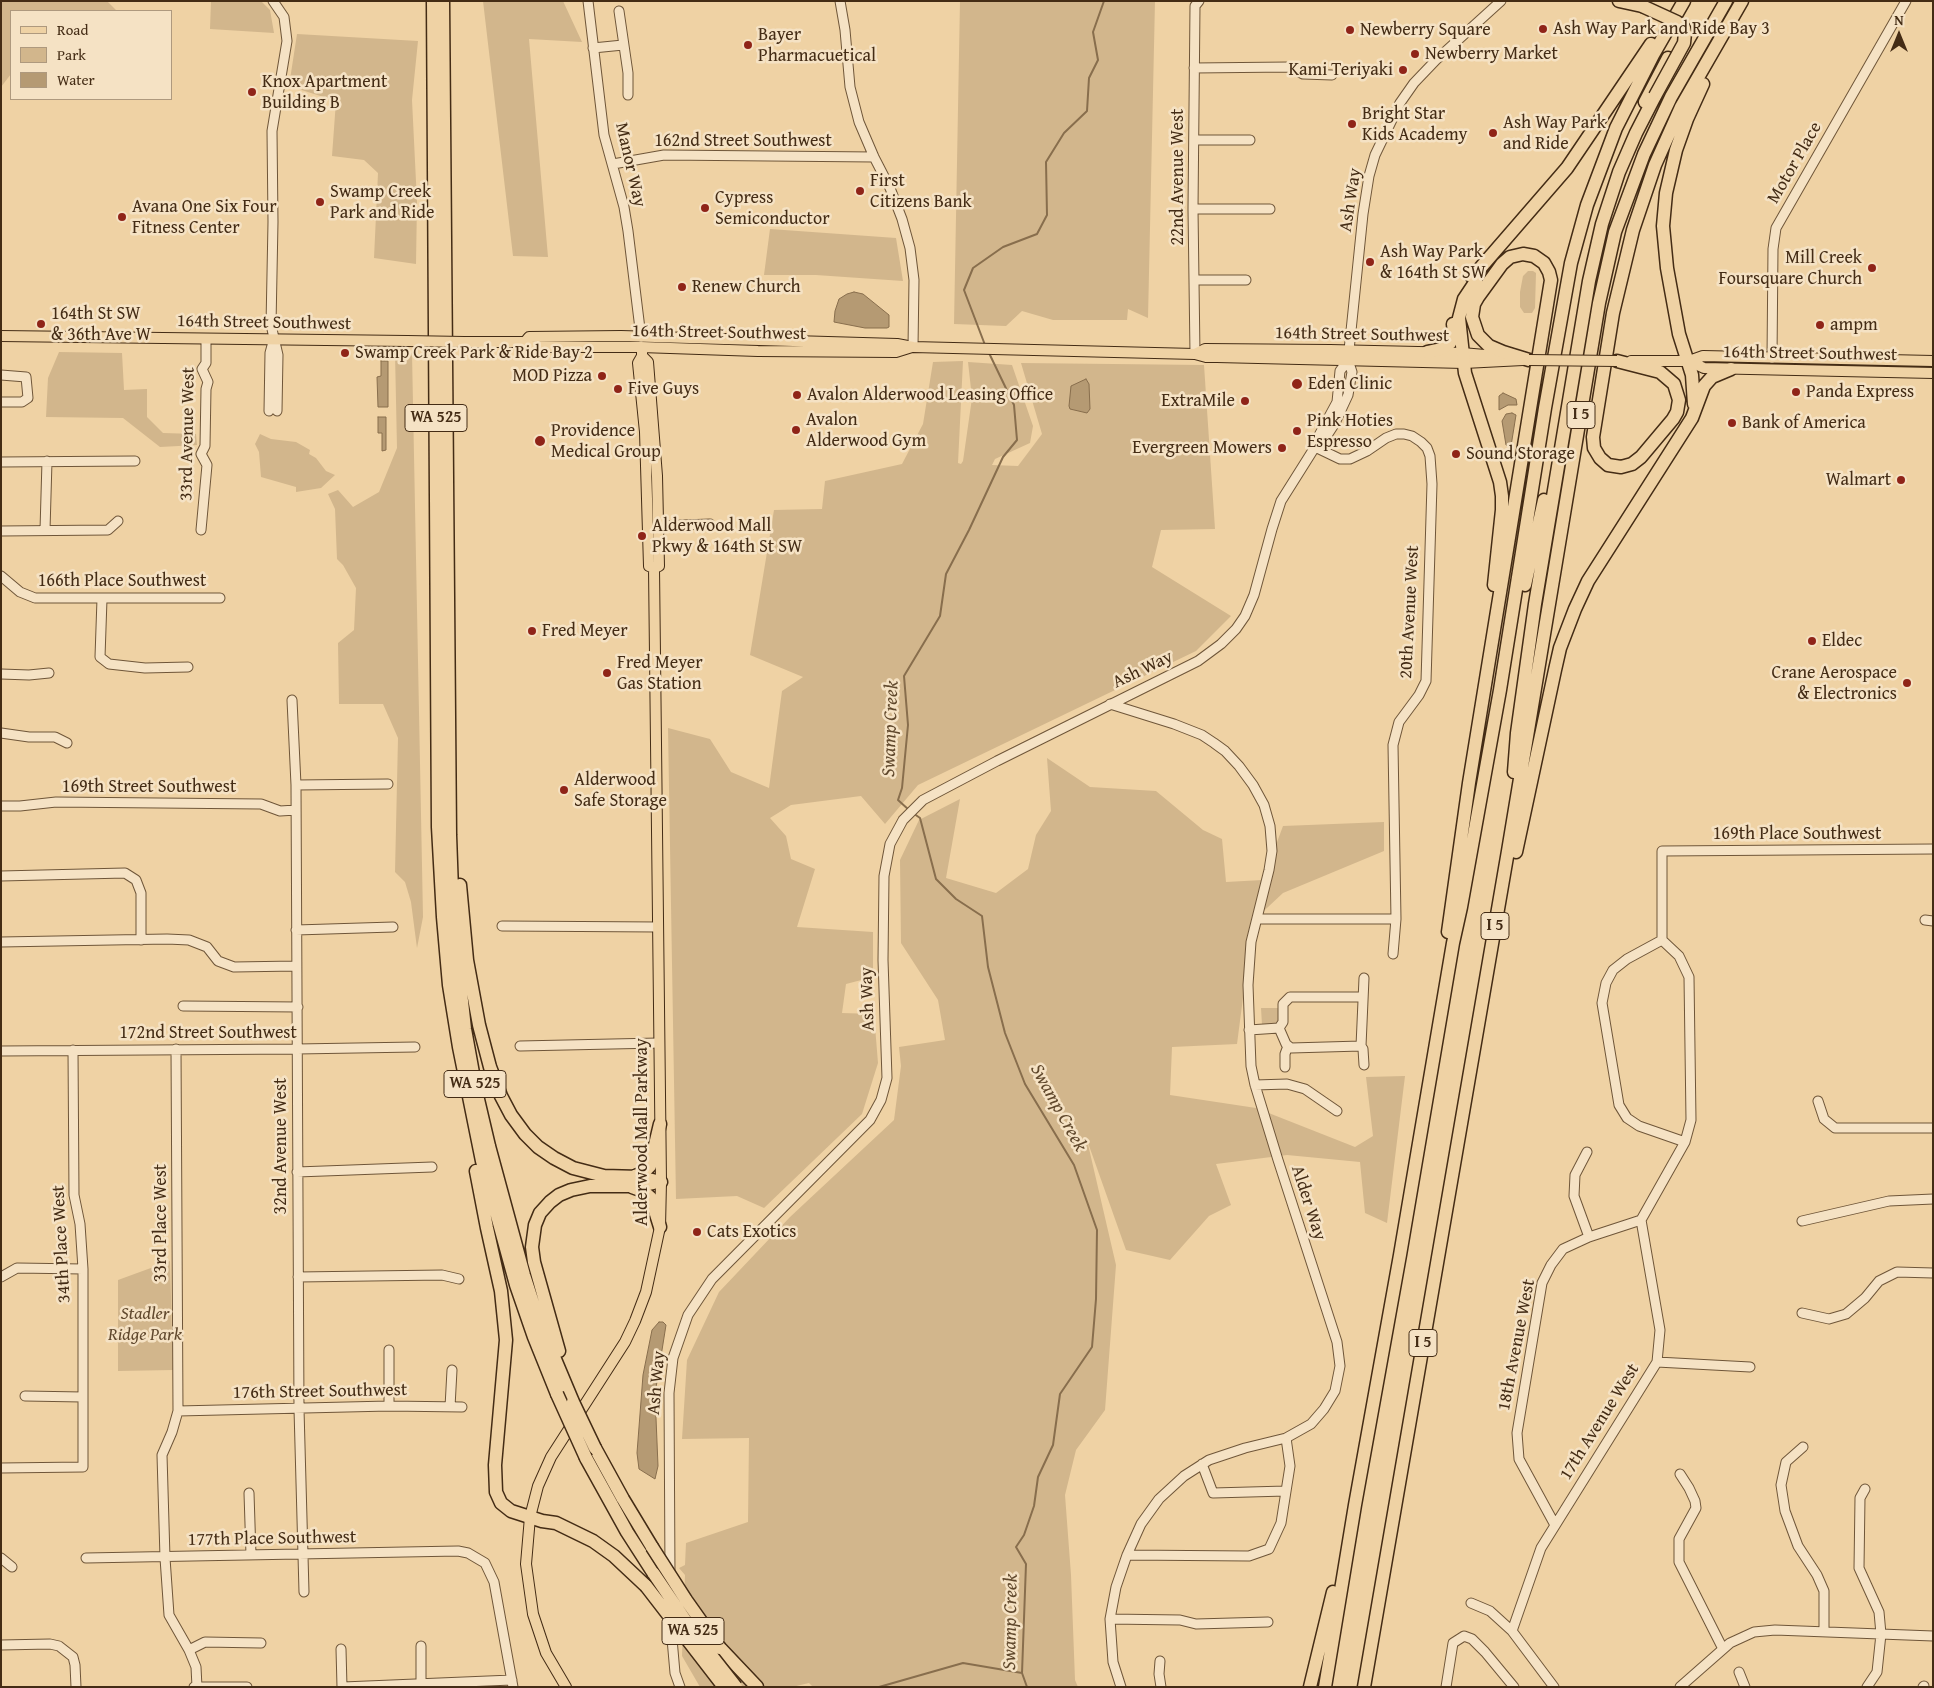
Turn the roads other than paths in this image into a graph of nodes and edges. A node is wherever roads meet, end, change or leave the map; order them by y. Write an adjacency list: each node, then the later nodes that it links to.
1 (273, 1): 31 (street)
2 (433, 1): 104 (highway, WA 525)
3 (443, 1): 72 (highway, WA 525)
4 (588, 1): 16 (street, Manor Way)
5 (840, 1): 22 (street)
6 (1199, 1): 17 (street, 22nd Avenue West)
7 (1501, 1): 36 (street, Ash Way)
8 (1619, 1): 14 (highway, bridge)
9 (1682, 1): 26 (highway); 66 (highway, I 5)
10 (1726, 1): 78 (highway, I 5)
11 (1743, 1): 40 (highway); 41 (highway)
12 (1906, 1): 38 (street, Motor Place)
13 (619, 11): 15 (street)
14 (1671, 20): 66 (highway); 78 (highway, bridge)
15 (623, 45): 16 (street); 19 (street)
16 (593, 48): 23 (street, Manor Way)
17 (1194, 68): 18 (street); 20 (street, 22nd Avenue West)
18 (1332, 75)
19 (628, 95)
20 (1194, 140): 21 (street); 24 (street, 22nd Avenue West)
21 (1250, 140)
22 (874, 157): 23 (street, 162nd Street Southwest); 33 (street)
23 (612, 164): 32 (street, Manor Way)
24 (1193, 208): 25 (street); 27 (street, 22nd Avenue West)
25 (1270, 209)
26 (1476, 273): 34 (highway); 37 (highway)
27 (1194, 280): 28 (street); 35 (street, 22nd Avenue West)
28 (1246, 280)
29 (1, 336): 30 (main road, 164th Street Southwest)
30 (206, 339): 31 (main road, 164th Street Southwest); 57 (street, 33rd Avenue West)
31 (274, 340): 32 (main road, 164th Street Southwest, bridge); 47 (street)
32 (641, 347): 33 (main road, 164th Street Southwest); 55 (main road, Alderwood Mall Parkway); 59 (main road, Alderwood Mall Parkway)
33 (913, 347): 35 (main road, 164th Street Southwest)
34 (1427, 352): 36 (main road, 164th Street Southwest); 37 (main road, 164th Street Southwest)
35 (1195, 354): 36 (main road, 164th Street Southwest)
36 (1348, 355): 37 (main road, 164th Street Southwest); 49 (street, Ash Way)
37 (1463, 358): 39 (main road, 164th Street Southwest); 70 (highway)
38 (1772, 358): 41 (main road, 164th Street Southwest); 42 (main road, 164th Street Southwest)
39 (1529, 360): 40 (main road, 164th Street Southwest, bridge); 70 (highway)
40 (1617, 361): 41 (main road, 164th Street Southwest)
41 (1688, 361): 43 (main road, 164th Street Southwest); 48 (highway)
42 (1933, 361)
43 (1731, 369): 44 (main road, 164th Street Southwest); 48 (highway)
44 (1933, 373)
45 (1, 375): 46 (street)
46 (1, 402)
47 (273, 411)
48 (1692, 418): 94 (highway)
49 (1315, 446): 68 (street, Ash Way); 81 (street, 20th Avenue West)
50 (46, 461): 51 (street); 52 (street); 56 (street)
51 (135, 461)
52 (1, 462)
53 (118, 521): 56 (street)
54 (710, 524): 55 (street)
55 (658, 526): 59 (main road, Alderwood Mall Parkway)
56 (46, 530): 58 (street)
57 (201, 530)
58 (1, 531)
59 (654, 568): 84 (main road, Alderwood Mall Parkway)
60 (1, 576): 62 (street, 166th Place Southwest)
61 (220, 598): 62 (street, 166th Place Southwest)
62 (102, 599): 63 (street)
63 (188, 667)
64 (49, 672): 65 (street)
65 (1, 674)
66 (1500, 690): 89 (highway, I 5)
67 (292, 700): 74 (street, 32nd Avenue West)
68 (1110, 704): 80 (street, Alder Way); 187 (street, Ash Way)
69 (1, 733): 71 (street)
70 (1476, 736): 89 (highway)
71 (67, 743)
72 (451, 780): 120 (highway); 137 (highway, WA 525)
73 (388, 784): 74 (street)
74 (296, 785): 76 (street, 32nd Avenue West)
75 (1, 806): 76 (street, 169th Street Southwest)
76 (296, 810): 85 (street, 32nd Avenue West)
77 (1933, 849): 87 (street, 169th Place Southwest)
78 (1508, 851): 94 (highway, I 5)
79 (1, 876): 86 (street)
80 (1257, 918): 81 (street); 98 (street, Alder Way)
81 (1396, 919): 90 (street, 20th Avenue West)
82 (502, 926): 84 (street)
83 (393, 927): 85 (street)
84 (658, 927): 99 (main road, Alderwood Mall Parkway)
85 (296, 930): 91 (street, 32nd Avenue West)
86 (141, 940): 88 (street); 91 (street)
87 (1662, 940): 116 (street); 116 (street)
88 (1, 942)
89 (1452, 943): 153 (highway, I 5)
90 (1393, 954)
91 (296, 966): 96 (street, 32nd Avenue West)
92 (1364, 978): 93 (street)
93 (1362, 997): 97 (street); 102 (street)
94 (1481, 1000): 196 (highway, I 5)
95 (183, 1006): 96 (street)
96 (298, 1007): 107 (street, 32nd Avenue West)
97 (1279, 1028): 98 (street); 101 (street)
98 (1249, 1030): 111 (street, Alder Way)
99 (658, 1043): 100 (street); 114 (main road, Alderwood Mall Parkway)
100 (520, 1046)
101 (1288, 1046): 102 (street); 110 (street)
102 (1362, 1046): 109 (street)
103 (415, 1047): 107 (street, 172nd Street Southwest)
104 (459, 1047): 154 (highway); 189 (highway, WA 525, bridge)
105 (73, 1050): 106 (street, 172nd Street Southwest); 108 (street, 172nd Street Southwest); 127 (street, 34th Place West)
106 (176, 1050): 107 (street, 172nd Street Southwest); 144 (street, 33rd Place West)
107 (297, 1050): 119 (street, 32nd Avenue West)
108 (1, 1051)
109 (1364, 1065)
110 (1285, 1067)
111 (1255, 1085): 113 (street); 145 (street, Alder Way)
112 (1818, 1101): 115 (street)
113 (1337, 1111)
114 (660, 1124): 120 (highway); 121 (main road, Alderwood Mall Parkway)
115 (1933, 1128)
116 (1685, 1142): 123 (street)
117 (1587, 1152): 126 (street)
118 (432, 1167): 119 (street)
119 (297, 1172): 130 (street, 32nd Avenue West)
120 (631, 1182): 121 (highway); 125 (highway); 137 (highway)
121 (661, 1182): 125 (main road, Alderwood Mall Parkway)
122 (1933, 1199): 124 (street)
123 (1641, 1220): 126 (street, 18th Avenue West); 134 (street, 17th Avenue West)
124 (1802, 1221)
125 (660, 1227): 154 (main road, Alderwood Mall Parkway)
126 (1589, 1237): 155 (street, 18th Avenue West)
127 (82, 1269): 129 (street); 139 (street, 34th Place West)
128 (1933, 1273): 132 (street)
129 (1, 1277)
130 (298, 1277): 131 (street); 143 (street, 32nd Avenue West)
131 (460, 1279)
132 (1802, 1313)
133 (389, 1350): 140 (street)
134 (1657, 1362): 135 (street); 155 (street, 17th Avenue West)
135 (1750, 1367)
136 (452, 1370): 141 (street)
137 (564, 1375): 174 (highway, WA 525, bridge)
138 (26, 1396): 139 (street)
139 (82, 1398): 148 (street, 34th Place West)
140 (389, 1406): 141 (street, 176th Street Southwest); 143 (street, 176th Street Southwest)
141 (450, 1407): 142 (street, 176th Street Southwest)
142 (462, 1407)
143 (299, 1409): 144 (street, 176th Street Southwest); 156 (street, 32nd Avenue West)
144 (178, 1411): 161 (street, 33rd Place West)
145 (1286, 1438): 147 (street, Alder Way); 151 (street)
146 (1803, 1447): 168 (street)
147 (1202, 1464): 151 (street); 158 (street, Alder Way)
148 (1, 1468)
149 (1680, 1474): 175 (street)
150 (1865, 1489): 169 (street)
151 (1286, 1491): 158 (street)
152 (249, 1493): 157 (street)
153 (1355, 1505): 194 (highway); 195 (highway, I 5)
154 (530, 1517): 186 (main road, Alderwood Mall Parkway); 188 (highway, bridge)
155 (1555, 1525): 167 (street, 17th Avenue West)
156 (302, 1554): 157 (street, 177th Place Southwest); 163 (street, 32nd Avenue West); 180 (street, 177th Place Southwest)
157 (251, 1555): 161 (street, 177th Place Southwest)
158 (1127, 1556): 165 (street, Alder Way)
159 (1, 1558): 162 (street)
160 (86, 1558): 161 (street, 177th Place Southwest)
161 (165, 1558): 177 (street, 33rd Place West)
162 (12, 1567)
163 (304, 1592)
164 (1471, 1603): 167 (street)
165 (1110, 1619): 166 (street); 192 (street, Alder Way)
166 (1268, 1622)
167 (1512, 1631): 199 (street)
168 (1824, 1632): 169 (street); 175 (street)
169 (1881, 1634): 170 (street); 202 (street)
170 (1933, 1636)
171 (261, 1643): 177 (street)
172 (1, 1645): 182 (street)
173 (421, 1646): 181 (street)
174 (720, 1648): 190 (highway, WA 525); 191 (highway)
175 (1723, 1648): 200 (street)
176 (341, 1649): 185 (street)
177 (189, 1650): 183 (street, 33rd Place West)
178 (1160, 1661): 193 (street)
179 (1739, 1672): 201 (street)
180 (513, 1683): 181 (street)
181 (421, 1685): 185 (street)
182 (76, 1687)
183 (196, 1687): 184 (street)
184 (246, 1687)
185 (343, 1687)
186 (566, 1687)
187 (680, 1687)
188 (724, 1687)
189 (736, 1687)
190 (750, 1687)
191 (757, 1687)
192 (1121, 1687)
193 (1161, 1687)
194 (1310, 1687)
195 (1325, 1687)
196 (1364, 1687)
197 (1446, 1687): 198 (street)
198 (1514, 1687)
199 (1554, 1687)
200 (1680, 1687)
201 (1745, 1687)
202 (1867, 1687)

